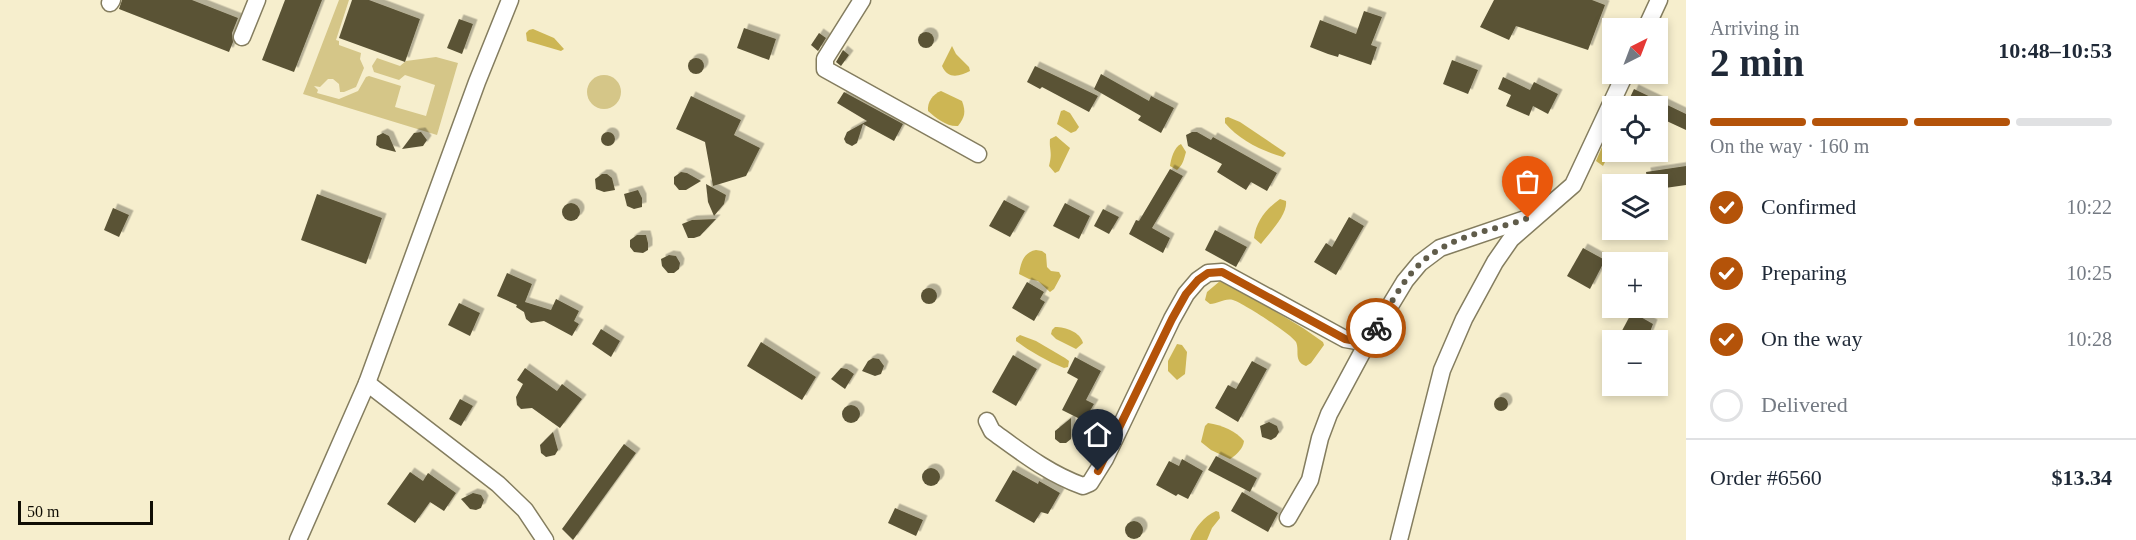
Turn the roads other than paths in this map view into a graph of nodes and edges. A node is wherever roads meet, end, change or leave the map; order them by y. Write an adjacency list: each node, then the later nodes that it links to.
1 (257, 0): 6 (street)
2 (510, 0): 11 (street)
3 (862, 0): 8 (street)
4 (1659, 0): 5 (street)
5 (1651, 18)
6 (242, 37)
7 (1620, 84): 9 (street)
8 (978, 154)
9 (1541, 213): 10 (street); 16 (street)
10 (1368, 343): 12 (street); 13 (street)
11 (367, 382): 14 (street); 15 (street)
12 (987, 421)
13 (1288, 518)
14 (298, 540)
15 (545, 540)
16 (1399, 540)

